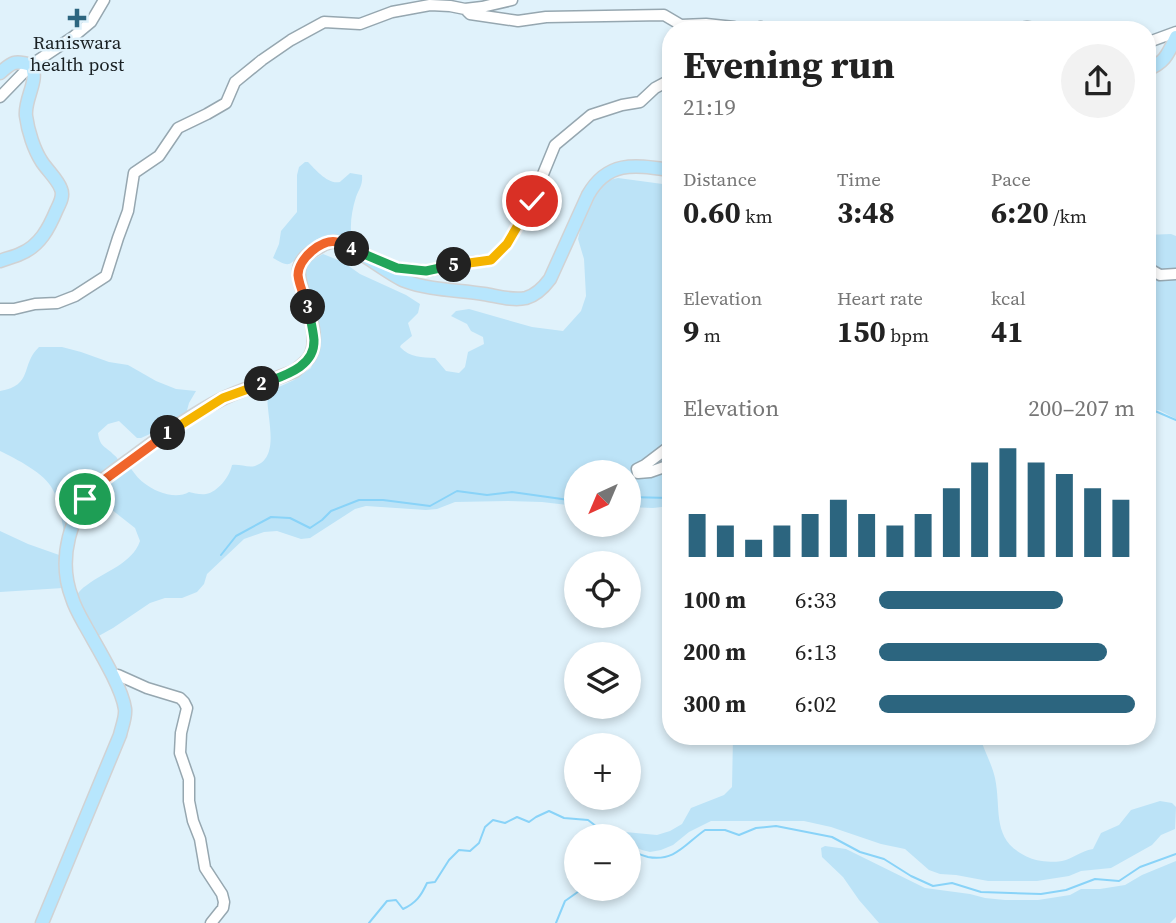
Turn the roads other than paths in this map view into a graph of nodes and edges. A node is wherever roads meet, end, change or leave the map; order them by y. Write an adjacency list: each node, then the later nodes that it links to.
1 (104, 0): 7 (street)
2 (512, 0): 3 (street)
3 (465, 9): 4 (street); 17 (street)
4 (674, 21)
5 (1176, 35): 6 (street); 8 (main road)
6 (1156, 40)
7 (31, 65): 9 (main road); 11 (street); 14 (main road)
8 (1156, 65)
9 (0, 73)
10 (662, 84): 13 (street)
11 (0, 97)
12 (662, 169): 13 (main road)
13 (362, 254): 20 (main road)
14 (0, 261)
15 (1156, 273): 16 (street)
16 (1176, 274)
17 (0, 309)
18 (662, 452): 19 (street)
19 (662, 468)
20 (112, 675): 21 (main road); 22 (street)
21 (42, 923)
22 (211, 923)

